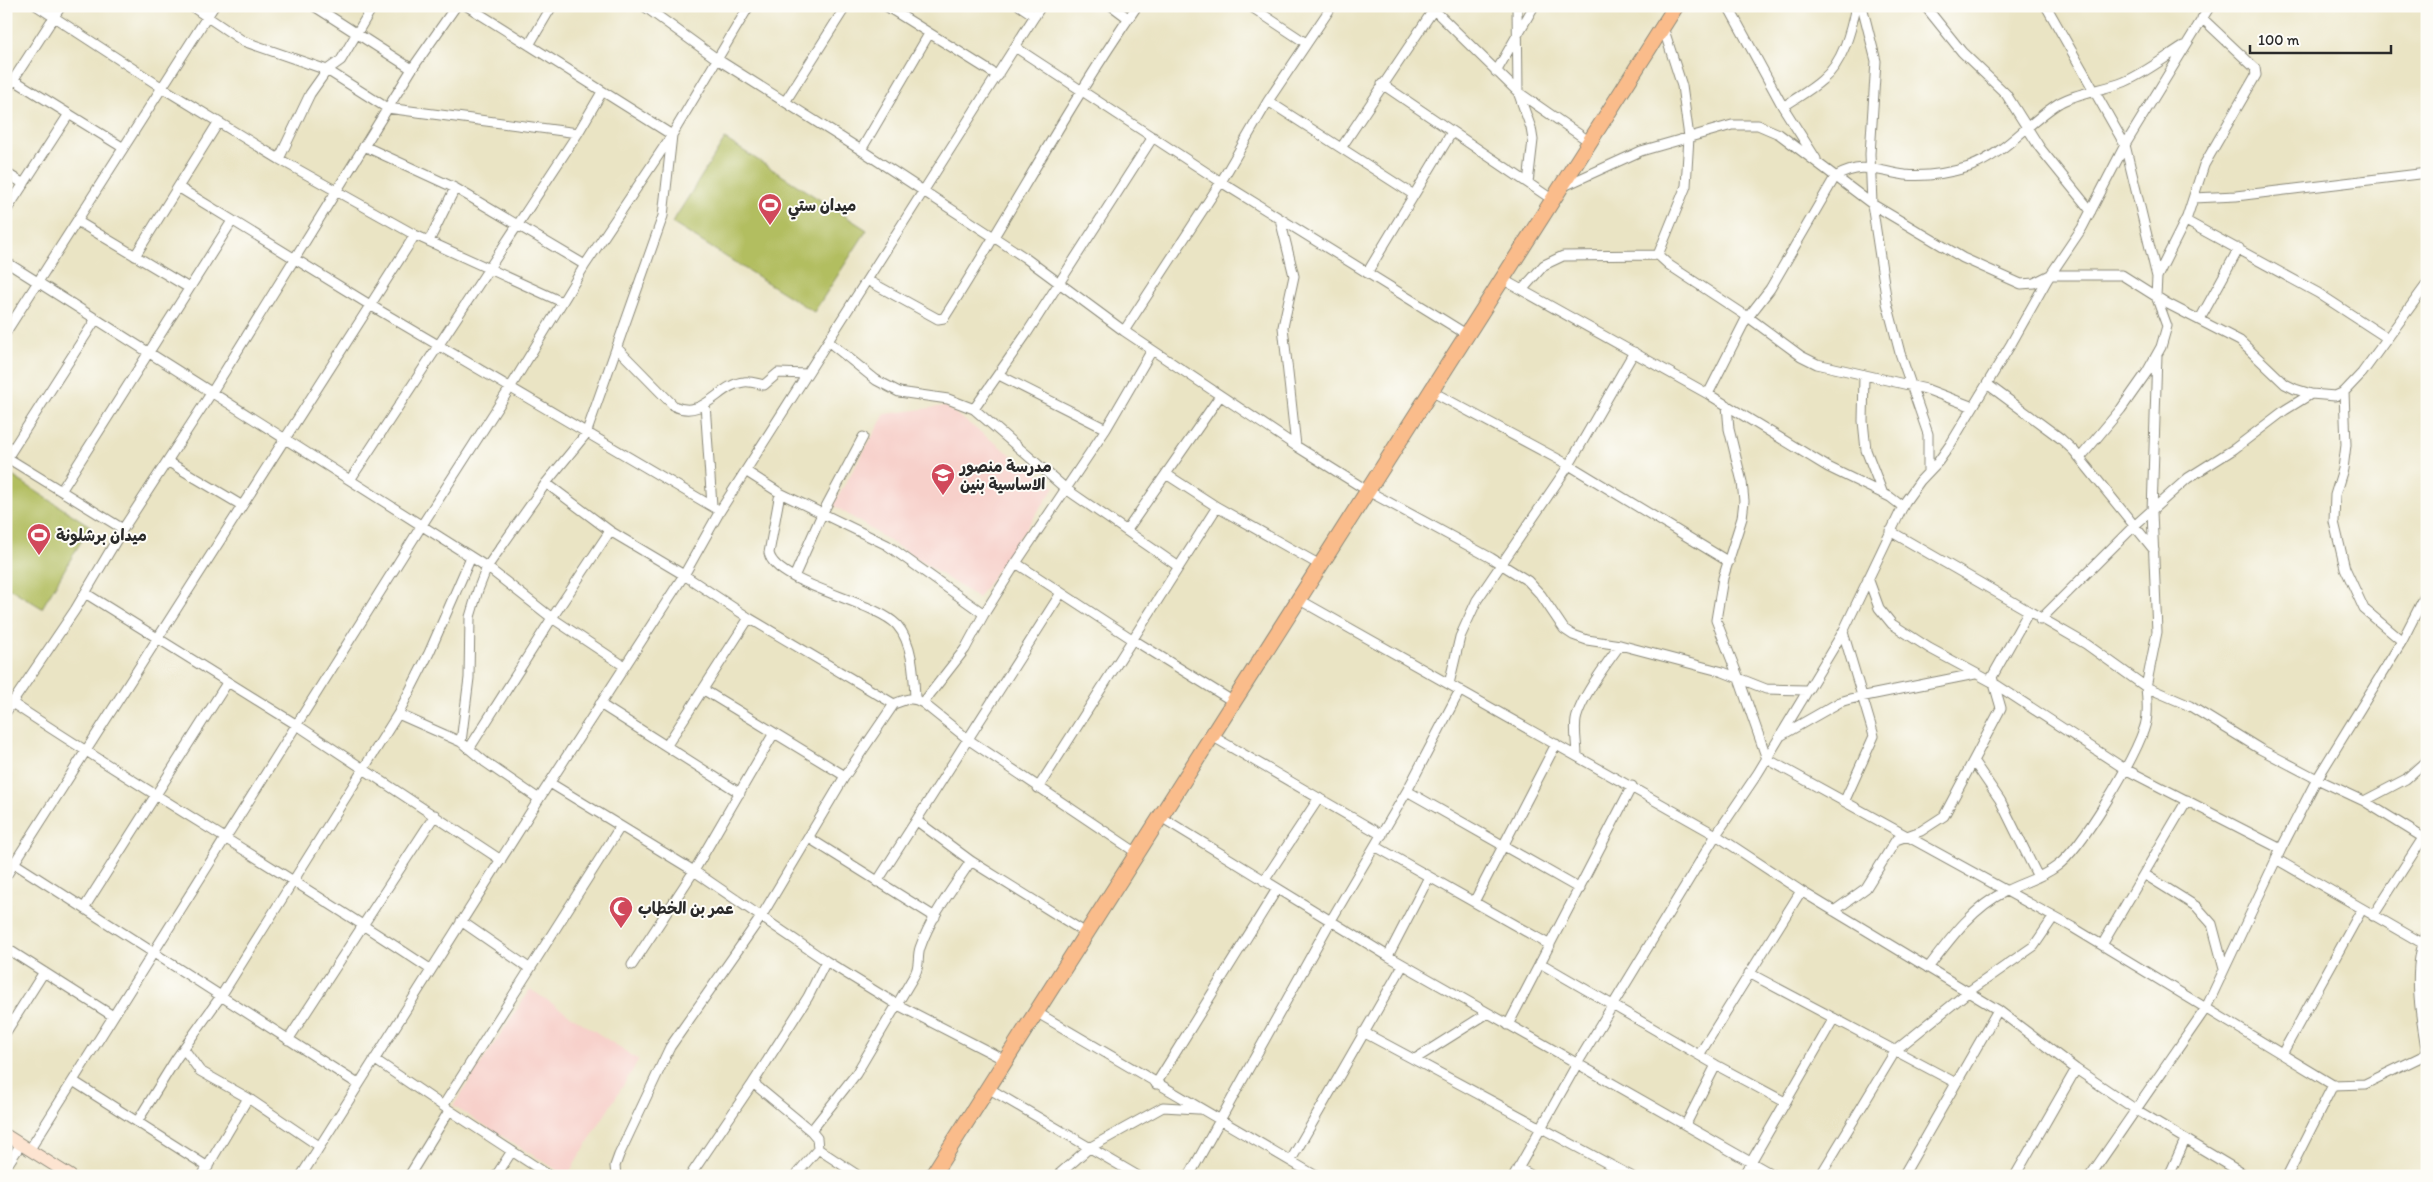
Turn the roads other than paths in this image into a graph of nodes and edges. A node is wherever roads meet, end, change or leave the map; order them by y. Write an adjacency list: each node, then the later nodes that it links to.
1 (37, 6): 32 (street)
2 (61, 6): 32 (street)
3 (191, 6): 33 (street)
4 (214, 6): 33 (street)
5 (314, 6): 37 (street)
6 (373, 6): 37 (street)
7 (456, 6): 45 (street)
8 (467, 6): 41 (street)
9 (552, 6): 41 (street)
10 (644, 6): 30 (street)
11 (749, 6): 44 (street)
12 (846, 6): 58 (street)
13 (886, 6): 38 (street)
14 (1020, 6): 31 (street)
15 (1041, 6): 31 (street)
16 (1112, 6): 34 (street)
17 (1136, 6): 34 (street)
18 (1250, 6): 40 (street)
19 (1332, 6): 40 (street)
20 (1517, 6): 39 (street)
21 (1534, 6): 39 (street)
22 (1676, 6): 36 (highway)
23 (1728, 6): 59 (street)
24 (1856, 6): 59 (street)
25 (1862, 6): 77 (street)
26 (1925, 6): 63 (street)
27 (2046, 6): 54 (street)
28 (2210, 6): 35 (street)
29 (1433, 7): 47 (street); 50 (street)
30 (656, 9): 44 (street)
31 (1035, 16): 43 (street)
32 (54, 17): 49 (street); 51 (street)
33 (207, 17): 46 (street); 51 (street)
34 (1128, 18): 52 (street)
35 (2202, 18): 42 (street); 90 (street)
36 (1663, 27): 68 (street); 69 (highway)
37 (357, 33): 45 (street); 46 (street)
38 (929, 34): 48 (street); 74 (street)
39 (1518, 34): 47 (street); 56 (street)
40 (1306, 43): 57 (street)
41 (529, 45): 55 (street)
42 (2186, 45): 54 (street); 70 (street)
43 (1016, 47): 48 (street); 52 (street)
44 (717, 59): 58 (street); 66 (street)
45 (412, 69): 60 (street)
46 (327, 70): 60 (street); 75 (street)
47 (1496, 72): 56 (street)
48 (998, 76): 87 (street)
49 (14, 80): 53 (street); 61 (street)
50 (1382, 84): 64 (street); 73 (street)
51 (161, 87): 62 (street); 72 (street)
52 (1082, 89): 67 (street); 100 (street)
53 (6, 91)
54 (2095, 91): 63 (street); 70 (street)
55 (602, 92): 65 (street); 66 (street)
56 (1518, 92): 69 (street); 82 (street)
57 (1268, 101): 73 (street); 81 (street)
58 (785, 102): 74 (street)
59 (1783, 107): 76 (street)
60 (387, 108): 65 (street); 71 (street)
61 (68, 114): 72 (street); 83 (street)
62 (218, 123): 75 (street); 84 (street)
63 (2027, 130): 77 (street); 92 (street)
64 (1452, 132): 82 (street); 89 (street)
65 (578, 133): 98 (street)
66 (672, 135): 107 (street); 131 (street)
67 (1153, 137): 81 (street); 115 (street)
68 (1689, 137): 76 (street); 88 (street); 103 (street)
69 (1590, 142): 88 (highway)
70 (2125, 144): 92 (street); 111 (street)
71 (364, 146): 85 (street); 86 (street)
72 (122, 147): 95 (street)
73 (1341, 148): 89 (street)
74 (861, 150): 87 (street)
75 (279, 159): 86 (street)
76 (1821, 166): 80 (street)
77 (1870, 167): 80 (street); 91 (street)
78 (6, 173): 83 (street)
79 (2427, 173): 90 (street)
80 (1835, 177): 91 (street); 122 (street)
81 (1221, 182): 94 (street); 125 (street)
82 (1528, 183): 88 (street)
83 (24, 184): 93 (street)
84 (178, 187): 96 (street); 104 (street)
85 (455, 188): 98 (street); 101 (street)
86 (336, 190): 99 (street); 105 (street)
87 (924, 191): 100 (street); 113 (street)
88 (1556, 194): 112 (highway)
89 (1414, 195): 109 (street)
90 (2194, 198): 97 (street)
91 (1872, 204): 110 (street); 140 (street)
92 (2091, 211): 110 (street)
93 (6, 212)
94 (1280, 219): 109 (street); 156 (street)
95 (77, 220): 104 (street); 114 (street)
96 (232, 220): 105 (street); 117 (street)
97 (2186, 221): 102 (street); 111 (street)
98 (517, 225): 107 (street); 108 (street)
99 (414, 235): 101 (street); 121 (street)
100 (995, 238): 113 (street); 115 (street)
101 (429, 241): 108 (street)
102 (2239, 248): 124 (street); 128 (street)
103 (1658, 255): 118 (street); 122 (street)
104 (135, 256): 117 (street)
105 (295, 259): 121 (street); 143 (street)
106 (6, 262): 114 (street)
107 (585, 265): 120 (street)
108 (488, 268): 120 (street); 130 (street)
109 (1367, 273): 127 (street)
110 (2050, 275): 119 (street); 139 (street)
111 (2157, 277): 119 (street)
112 (1502, 279): 118 (street); 127 (highway)
113 (867, 280): 129 (street)
114 (38, 282): 123 (street); 126 (street)
115 (1059, 282): 125 (street); 137 (street)
116 (2427, 284): 128 (street)
117 (189, 288): 133 (street)
118 (1522, 290): 134 (street)
119 (2156, 296): 124 (street); 135 (street)
120 (562, 302): 141 (street)
121 (370, 305): 130 (street); 155 (street)
122 (1748, 317): 138 (street); 145 (street)
123 (96, 319): 133 (street); 157 (street)
124 (2200, 319): 146 (street)
125 (1124, 331): 132 (street)
126 (6, 332)
127 (1466, 334): 142 (highway)
128 (2387, 338): 144 (street)
129 (829, 342): 136 (street); 151 (street)
130 (438, 345): 141 (street); 164 (street)
131 (617, 348): 148 (street); 153 (street)
132 (1152, 350): 147 (street); 152 (street)
133 (148, 352): 143 (street); 167 (street)
134 (1634, 352): 145 (street); 160 (street)
135 (2157, 354): 158 (street); 175 (street)
136 (807, 374): 148 (street); 161 (street)
137 (999, 375): 151 (street); 152 (street)
138 (1864, 376): 140 (street); 170 (street)
139 (1987, 384): 150 (street); 158 (street)
140 (1912, 386): 150 (street); 162 (street)
141 (510, 388): 153 (street); 177 (street)
142 (1431, 391): 160 (street); 168 (highway)
143 (212, 392): 155 (street); 159 (street)
144 (2344, 392): 146 (street); 206 (street)
145 (1708, 394): 149 (street)
146 (2311, 394): 175 (street)
147 (1220, 396): 156 (street); 163 (street)
148 (705, 404): 174 (street)
149 (1727, 405): 170 (street); 185 (street)
150 (1973, 407): 162 (street)
151 (974, 409): 166 (street)
152 (1106, 429): 166 (street)
153 (586, 434): 165 (street); 174 (street)
154 (863, 437): 176 (street)
155 (286, 440): 164 (street); 171 (street)
156 (1296, 446): 168 (street)
157 (6, 457): 167 (street)
158 (2080, 458): 178 (street)
159 (167, 461): 171 (street); 179 (street)
160 (1568, 465): 185 (street); 187 (street)
161 (746, 472): 169 (street); 174 (street)
162 (1928, 472): 172 (street)
163 (1166, 474): 173 (street); 180 (street)
164 (350, 480): 177 (street)
165 (546, 483): 181 (street); 189 (street)
166 (1066, 489): 180 (street); 186 (street)
167 (61, 491): 179 (street)
168 (1368, 491): 187 (street); 188 (highway)
169 (780, 493): 176 (street); 192 (street)
170 (1883, 494): 172 (street)
171 (241, 505): 204 (street)
172 (1903, 506): 182 (street)
173 (1217, 507): 188 (street); 190 (street)
174 (716, 508): 191 (street)
175 (2152, 512): 178 (street); 183 (street)
176 (822, 514): 192 (street); 199 (street)
177 (422, 525): 184 (street); 226 (street)
178 (2134, 526): 183 (street); 202 (street)
179 (123, 529): 195 (street)
180 (1127, 530): 190 (street)
181 (610, 531): 191 (street); 200 (street)
182 (1890, 531): 193 (street); 198 (street)
183 (2154, 551): 214 (street)
184 (471, 557): 189 (street); 225 (street)
185 (1728, 562): 210 (street)
186 (1016, 563): 196 (street); 199 (street)
187 (1501, 564): 207 (street); 213 (street)
188 (1320, 565): 197 (highway)
189 (487, 567): 200 (street); 231 (street)
190 (1179, 567): 205 (street)
191 (684, 575): 201 (street); 208 (street)
192 (794, 577): 220 (street)
193 (1868, 578): 203 (street); 209 (street)
194 (2427, 592): 206 (street)
195 (85, 593): 204 (street); 219 (street)
196 (1061, 593): 205 (street); 230 (street)
197 (1298, 599): 213 (street); 221 (highway)
198 (2028, 613): 202 (street); 211 (street)
199 (984, 614): 220 (street)
200 (552, 618): 208 (street); 234 (street)
201 (749, 618): 215 (street); 223 (street)
202 (2040, 620): 214 (street)
203 (1843, 632): 217 (street); 218 (street)
204 (157, 638): 212 (street); 235 (street)
205 (1132, 639): 221 (street); 246 (street)
206 (2402, 640): 243 (street)
207 (1620, 645): 210 (street); 236 (street)
208 (624, 666): 222 (street)
209 (1975, 674): 211 (street); 218 (street)
210 (1740, 678): 217 (street); 237 (street)
211 (1992, 682): 239 (street); 240 (street)
212 (226, 683): 226 (street); 249 (street)
213 (1449, 684): 216 (street)
214 (2146, 687): 240 (street); 243 (street)
215 (704, 690): 227 (street); 233 (street)
216 (1460, 690): 232 (street); 247 (street)
217 (1807, 690): 229 (street)
218 (1860, 696): 229 (street); 252 (street)
219 (9, 701): 224 (street); 235 (street)
220 (919, 701): 223 (street); 230 (street)
221 (1234, 702): 228 (highway)
222 (600, 704): 233 (street); 244 (street)
223 (894, 704): 242 (street)
224 (6, 712)
225 (398, 714): 231 (street); 241 (street)
226 (297, 725): 241 (street); 262 (street)
227 (774, 733): 242 (street); 248 (street)
228 (1212, 736): 250 (street); 256 (highway)
229 (1781, 736): 237 (street)
230 (969, 740): 246 (street); 257 (street)
231 (461, 742): 234 (street)
232 (1556, 744): 236 (street); 266 (street)
233 (667, 746): 248 (street)
234 (469, 748): 251 (street)
235 (86, 752): 249 (street); 270 (street)
236 (1577, 756): 245 (street)
237 (1767, 759): 252 (street); 260 (street)
238 (2427, 760): 254 (street)
239 (1974, 762): 261 (street); 277 (street)
240 (2125, 769): 253 (street); 277 (street)
241 (363, 771): 255 (street); 278 (street)
242 (845, 776): 263 (street)
243 (2317, 779): 254 (street); 267 (street)
244 (550, 783): 251 (street); 258 (street)
245 (1632, 786): 260 (street); 281 (street)
246 (1038, 788): 268 (street)
247 (1408, 791): 259 (street); 266 (street)
248 (740, 793): 273 (street)
249 (156, 794): 262 (street); 286 (street)
250 (1319, 798): 259 (street); 279 (street)
251 (539, 799): 271 (street)
252 (1845, 800): 261 (street)
253 (2187, 800): 267 (street); 274 (street)
254 (2364, 801): 264 (street)
255 (434, 815): 271 (street); 295 (street)
256 (1160, 817): 268 (highway); 279 (street)
257 (917, 821): 272 (street); 280 (street)
258 (620, 827): 273 (street); 308 (street)
259 (1382, 835): 265 (street)
260 (1716, 835): 283 (street); 317 (street)
261 (1909, 835): 284 (street); 288 (street)
262 (226, 837): 278 (street); 302 (street)
263 (809, 838): 280 (street); 290 (street)
264 (2425, 839): 289 (street)
265 (1375, 846): 276 (street); 294 (street)
266 (1504, 846): 281 (street); 285 (street)
267 (2280, 849): 269 (street)
268 (1137, 853): 296 (highway)
269 (2276, 859): 287 (street); 311 (street)
270 (10, 860): 275 (street); 286 (street)
271 (500, 860): 293 (street)
272 (971, 861): 291 (street); 296 (street)
273 (694, 871): 290 (street); 307 (street)
274 (2144, 874): 300 (street); 311 (street)
275 (6, 876)
276 (1428, 877): 285 (street); 303 (street)
277 (2038, 877): 284 (street)
278 (294, 881): 295 (street); 315 (street)
279 (1264, 881): 282 (street)
280 (877, 882): 291 (street)
281 (1580, 888): 299 (street)
282 (1277, 889): 294 (street); 343 (street)
283 (1801, 891): 288 (street); 313 (street)
284 (2005, 891): 292 (street); 309 (street)
285 (1474, 902): 299 (street)
286 (84, 908): 302 (street)
287 (2362, 909): 289 (street); 330 (street)
288 (1834, 910): 309 (street)
289 (2373, 916): 298 (street)
290 (761, 917): 304 (street); 375 (street)
291 (934, 917): 316 (street)
292 (2053, 918): 300 (street); 314 (street)
293 (461, 922): 308 (street); 310 (street)
294 (1330, 922): 303 (street); 351 (street)
295 (362, 924): 310 (street); 327 (street)
296 (1086, 933): 320 (highway)
297 (2427, 934): 298 (street)
298 (2422, 943): 331 (street)
299 (1550, 945): 305 (street)
300 (2102, 945): 318 (street)
301 (6, 948): 312 (street)
302 (154, 952): 315 (street); 322 (street)
303 (1388, 956): 306 (street)
304 (826, 961): 316 (street); 340 (street)
305 (1540, 963): 317 (street); 324 (street)
306 (1403, 964): 321 (street); 326 (street)
307 (632, 966)
308 (529, 968): 348 (street)
309 (1928, 968): 314 (street)
310 (430, 969): 333 (street)
311 (2224, 969): 318 (street)
312 (44, 972): 322 (street); 325 (street)
313 (1749, 973): 323 (street); 332 (street)
314 (1968, 992): 319 (street); 329 (street)
315 (221, 996): 327 (street); 328 (street)
316 (896, 1004): 335 (street); 355 (street)
317 (1614, 1006): 332 (street); 336 (street)
318 (2206, 1008): 330 (street); 349 (street)
319 (1998, 1010): 338 (street); 341 (street)
320 (1036, 1012): 335 (highway); 343 (street)
321 (1488, 1013): 324 (street); 334 (street)
322 (113, 1016): 339 (street)
323 (1834, 1018): 329 (street); 347 (street)
324 (1508, 1025): 336 (street)
325 (6, 1032)
326 (1363, 1032): 334 (street); 363 (street)
327 (288, 1040): 342 (street)
328 (184, 1049): 346 (street); 352 (street)
329 (1896, 1050): 341 (street); 387 (street)
330 (2282, 1054): 344 (street)
331 (2427, 1054): 344 (street)
332 (1699, 1055): 337 (street)
333 (374, 1059): 342 (street); 348 (street)
334 (1414, 1059): 354 (street)
335 (1006, 1060): 345 (highway)
336 (1577, 1064): 353 (street); 354 (street)
337 (1716, 1066): 347 (street); 353 (street)
338 (2076, 1069): 349 (street); 389 (street)
339 (73, 1081): 352 (street); 359 (street)
340 (753, 1083): 355 (street); 376 (street)
341 (1956, 1083): 388 (street)
342 (358, 1084): 358 (street)
343 (1156, 1084): 350 (street)
344 (2333, 1085): 393 (street)
345 (988, 1088): 360 (street); 379 (highway)
346 (248, 1098): 358 (street); 366 (street)
347 (1785, 1102): 364 (street)
348 (446, 1109): 362 (street); 372 (street)
349 (2135, 1109): 357 (street); 390 (street)
350 (1202, 1110): 351 (street); 360 (street)
351 (1220, 1120): 363 (street); 382 (street)
352 (137, 1122): 366 (street)
353 (1686, 1124): 364 (street)
354 (1541, 1128): 367 (street); 368 (street)
355 (811, 1131): 361 (street)
356 (6, 1135): 359 (street)
357 (2185, 1140): 391 (street); 392 (street)
358 (319, 1146): 371 (street)
359 (25, 1147): 365 (street); 369 (street)
360 (1089, 1148): 380 (street); 381 (street)
361 (818, 1150): 377 (street); 378 (street)
362 (512, 1151): 373 (street); 374 (street)
363 (1291, 1160): 383 (street)
364 (1751, 1162): 385 (street); 386 (street)
365 (6, 1167)
366 (208, 1167): 370 (street)
367 (1516, 1172): 384 (street)
368 (1628, 1175)
369 (72, 1176)
370 (202, 1176)
371 (301, 1176)
372 (409, 1176)
373 (496, 1176)
374 (550, 1176)
375 (616, 1176)
376 (690, 1176)
377 (795, 1176)
378 (860, 1176)
379 (932, 1176)
380 (1057, 1176)
381 (1138, 1176)
382 (1189, 1176)
383 (1316, 1176)
384 (1533, 1176)
385 (1743, 1176)
386 (1775, 1176)
387 (1820, 1176)
388 (1904, 1176)
389 (2015, 1176)
390 (2090, 1176)
391 (2169, 1176)
392 (2247, 1176)
393 (2287, 1176)

